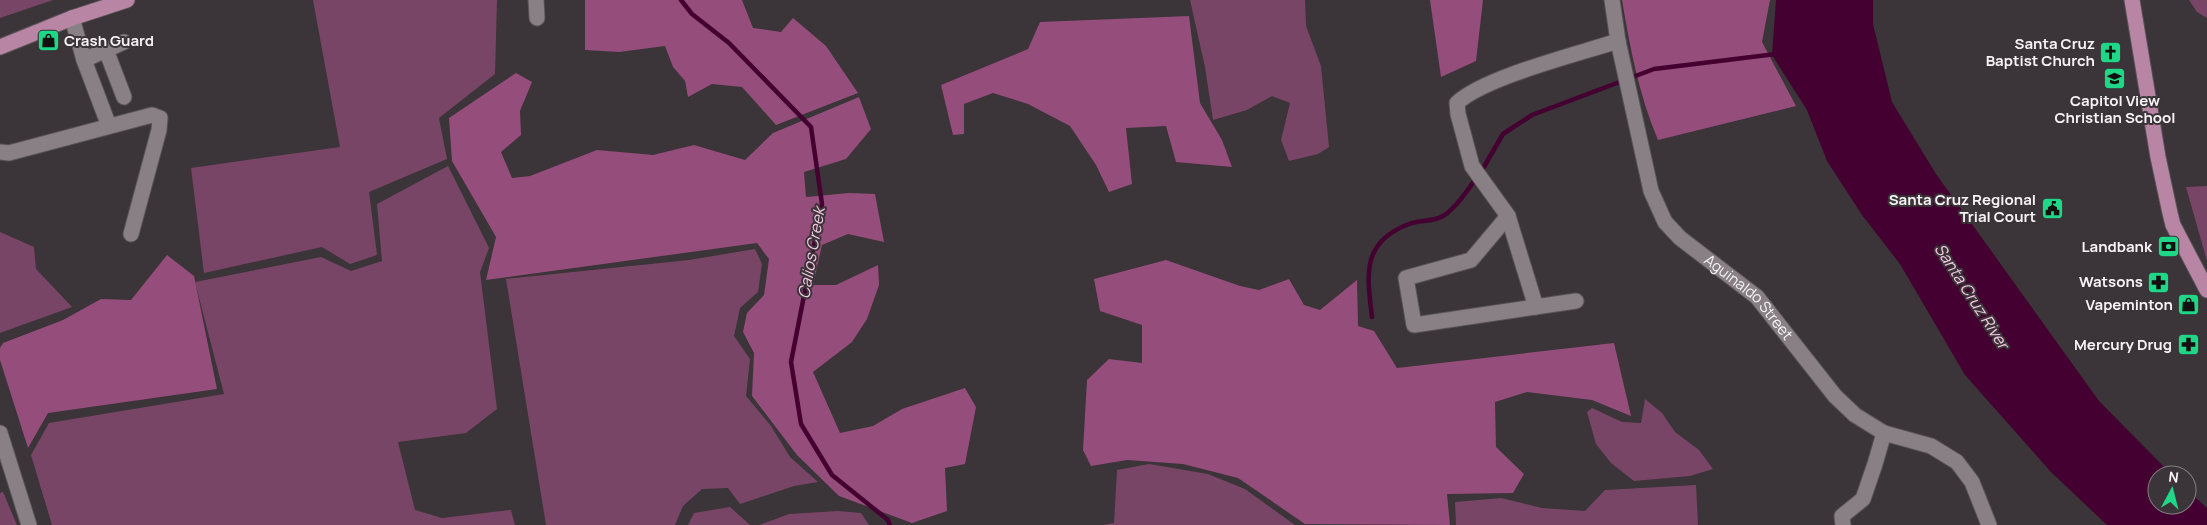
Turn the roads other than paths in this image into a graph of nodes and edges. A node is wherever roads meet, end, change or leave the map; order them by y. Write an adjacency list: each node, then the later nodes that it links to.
1 (127, 0): 5 (main road)
2 (536, 0): 6 (street)
3 (1612, 0): 8 (street, Aguinaldo Street)
4 (2132, 0): 17 (main road)
5 (72, 18): 9 (main road); 11 (street)
6 (537, 18)
7 (124, 42): 10 (street)
8 (1618, 42): 15 (street); 21 (street, Aguinaldo Street)
9 (0, 47)
10 (106, 50): 11 (street); 12 (street)
11 (84, 60): 13 (street)
12 (124, 97)
13 (108, 126): 14 (street); 16 (street)
14 (0, 152)
15 (1508, 216): 19 (street); 19 (street)
16 (131, 234)
17 (2207, 290)
18 (1576, 301): 19 (street)
19 (1536, 307)
20 (0, 433): 22 (street)
21 (1884, 433): 24 (street); 25 (street, Aguinaldo Street)
22 (2, 449): 23 (street)
23 (29, 525)
24 (1843, 525)
25 (1989, 525)

